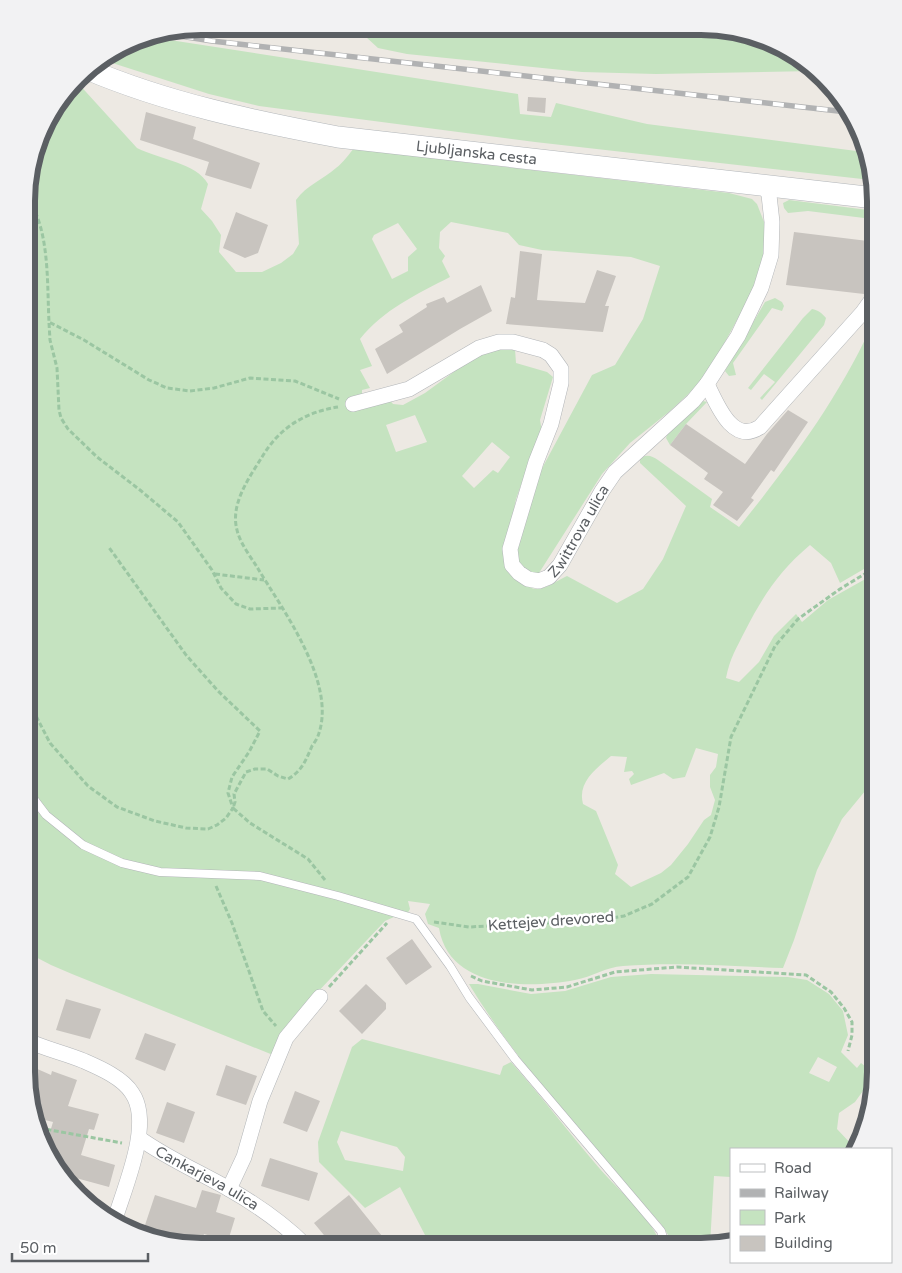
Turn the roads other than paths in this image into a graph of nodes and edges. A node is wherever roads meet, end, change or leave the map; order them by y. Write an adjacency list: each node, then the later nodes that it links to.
1 (96, 72): 2 (main road, Ljubljanska cesta)
2 (764, 186): 3 (main road, Ljubljanska cesta); 5 (street, Zwittrova ulica)
3 (867, 197)
4 (867, 306): 5 (street)
5 (707, 384): 6 (street, Zwittrova ulica)
6 (353, 404)
7 (35, 801): 14 (lane)
8 (320, 996): 11 (street)
9 (35, 1044): 10 (street, Cankarjeva ulica)
10 (138, 1141): 11 (street, Cankarjeva ulica); 12 (street, Cankarjeva ulica)
11 (229, 1189): 13 (street, Cankarjeva ulica)
12 (116, 1214)
13 (297, 1238)
14 (663, 1238)

